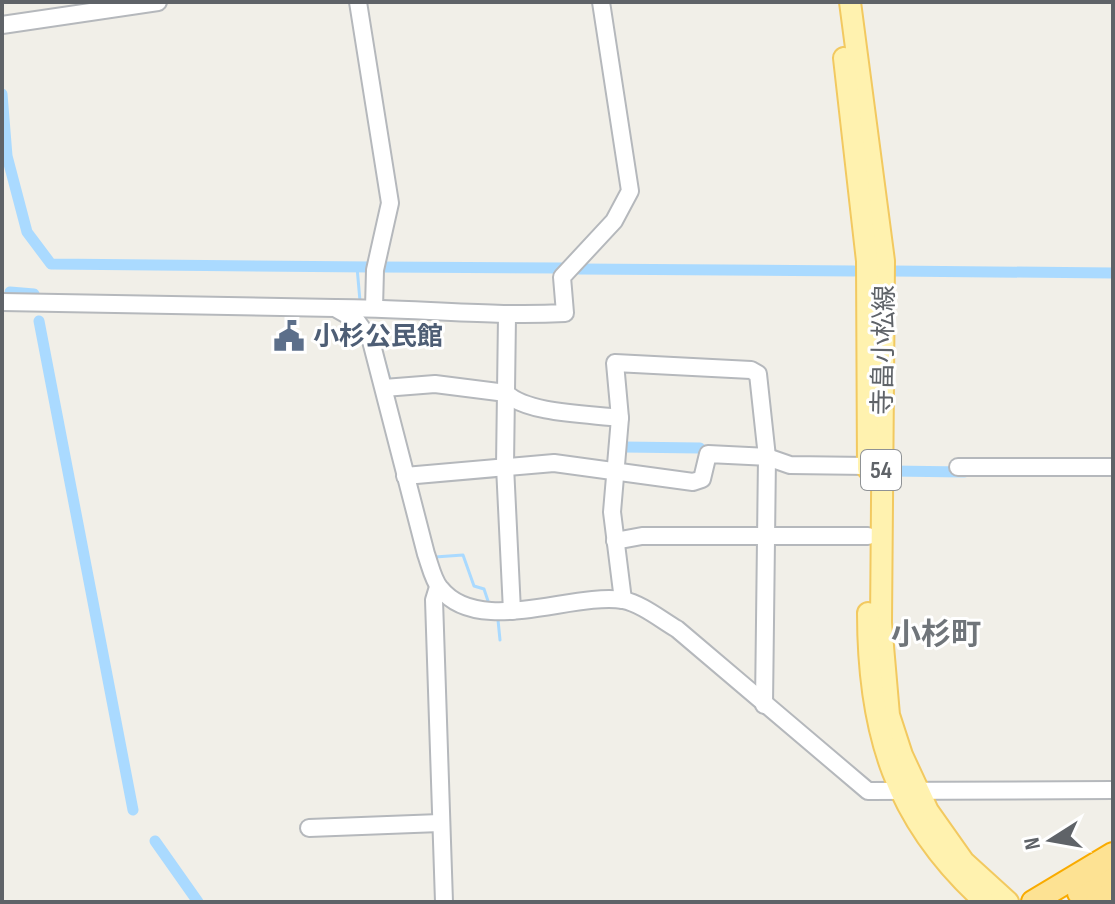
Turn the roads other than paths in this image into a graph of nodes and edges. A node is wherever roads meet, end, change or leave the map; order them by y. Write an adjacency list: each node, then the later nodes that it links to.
1 (158, 2): 6 (street)
2 (358, 2): 9 (street)
3 (601, 2): 10 (street)
4 (836, 2): 16 (main road, 寺畠小松線 / 54)
5 (850, 2): 29 (main road, 寺畠小松線 / 54)
6 (2, 25)
7 (2, 302): 8 (street)
8 (335, 308): 9 (street); 11 (street)
9 (374, 308): 10 (street)
10 (507, 316): 12 (street)
11 (384, 388): 12 (street); 20 (street)
12 (506, 393): 13 (street); 15 (street)
13 (620, 418): 14 (street); 19 (street)
14 (767, 457): 16 (street); 19 (street); 22 (street)
15 (505, 466): 19 (street); 20 (street); 26 (street)
16 (868, 466): 21 (main road, 寺畠小松線 / 54)
17 (958, 467): 18 (street)
18 (1113, 467)
19 (614, 472): 23 (street)
20 (405, 476): 24 (street)
21 (868, 536): 22 (street); 29 (main road, 寺畠小松線 / 54)
22 (769, 538): 23 (street); 27 (street)
23 (615, 541): 25 (street)
24 (438, 587): 26 (street); 30 (street)
25 (623, 600): 26 (street); 27 (street)
26 (512, 611)
27 (764, 705): 29 (street)
28 (1113, 790): 29 (street)
29 (909, 791): 38 (main road, 寺畠小松線 / 54); 39 (main road, 寺畠小松線 / 54)
30 (440, 823): 31 (street); 37 (street)
31 (309, 828)
32 (1113, 843): 35 (street)
33 (1113, 854): 35 (highway)
34 (1113, 873): 41 (highway)
35 (1072, 880): 40 (highway)
36 (1113, 893): 42 (highway)
37 (444, 902)
38 (985, 902)
39 (1008, 902)
40 (1033, 902)
41 (1064, 902)
42 (1097, 902)

